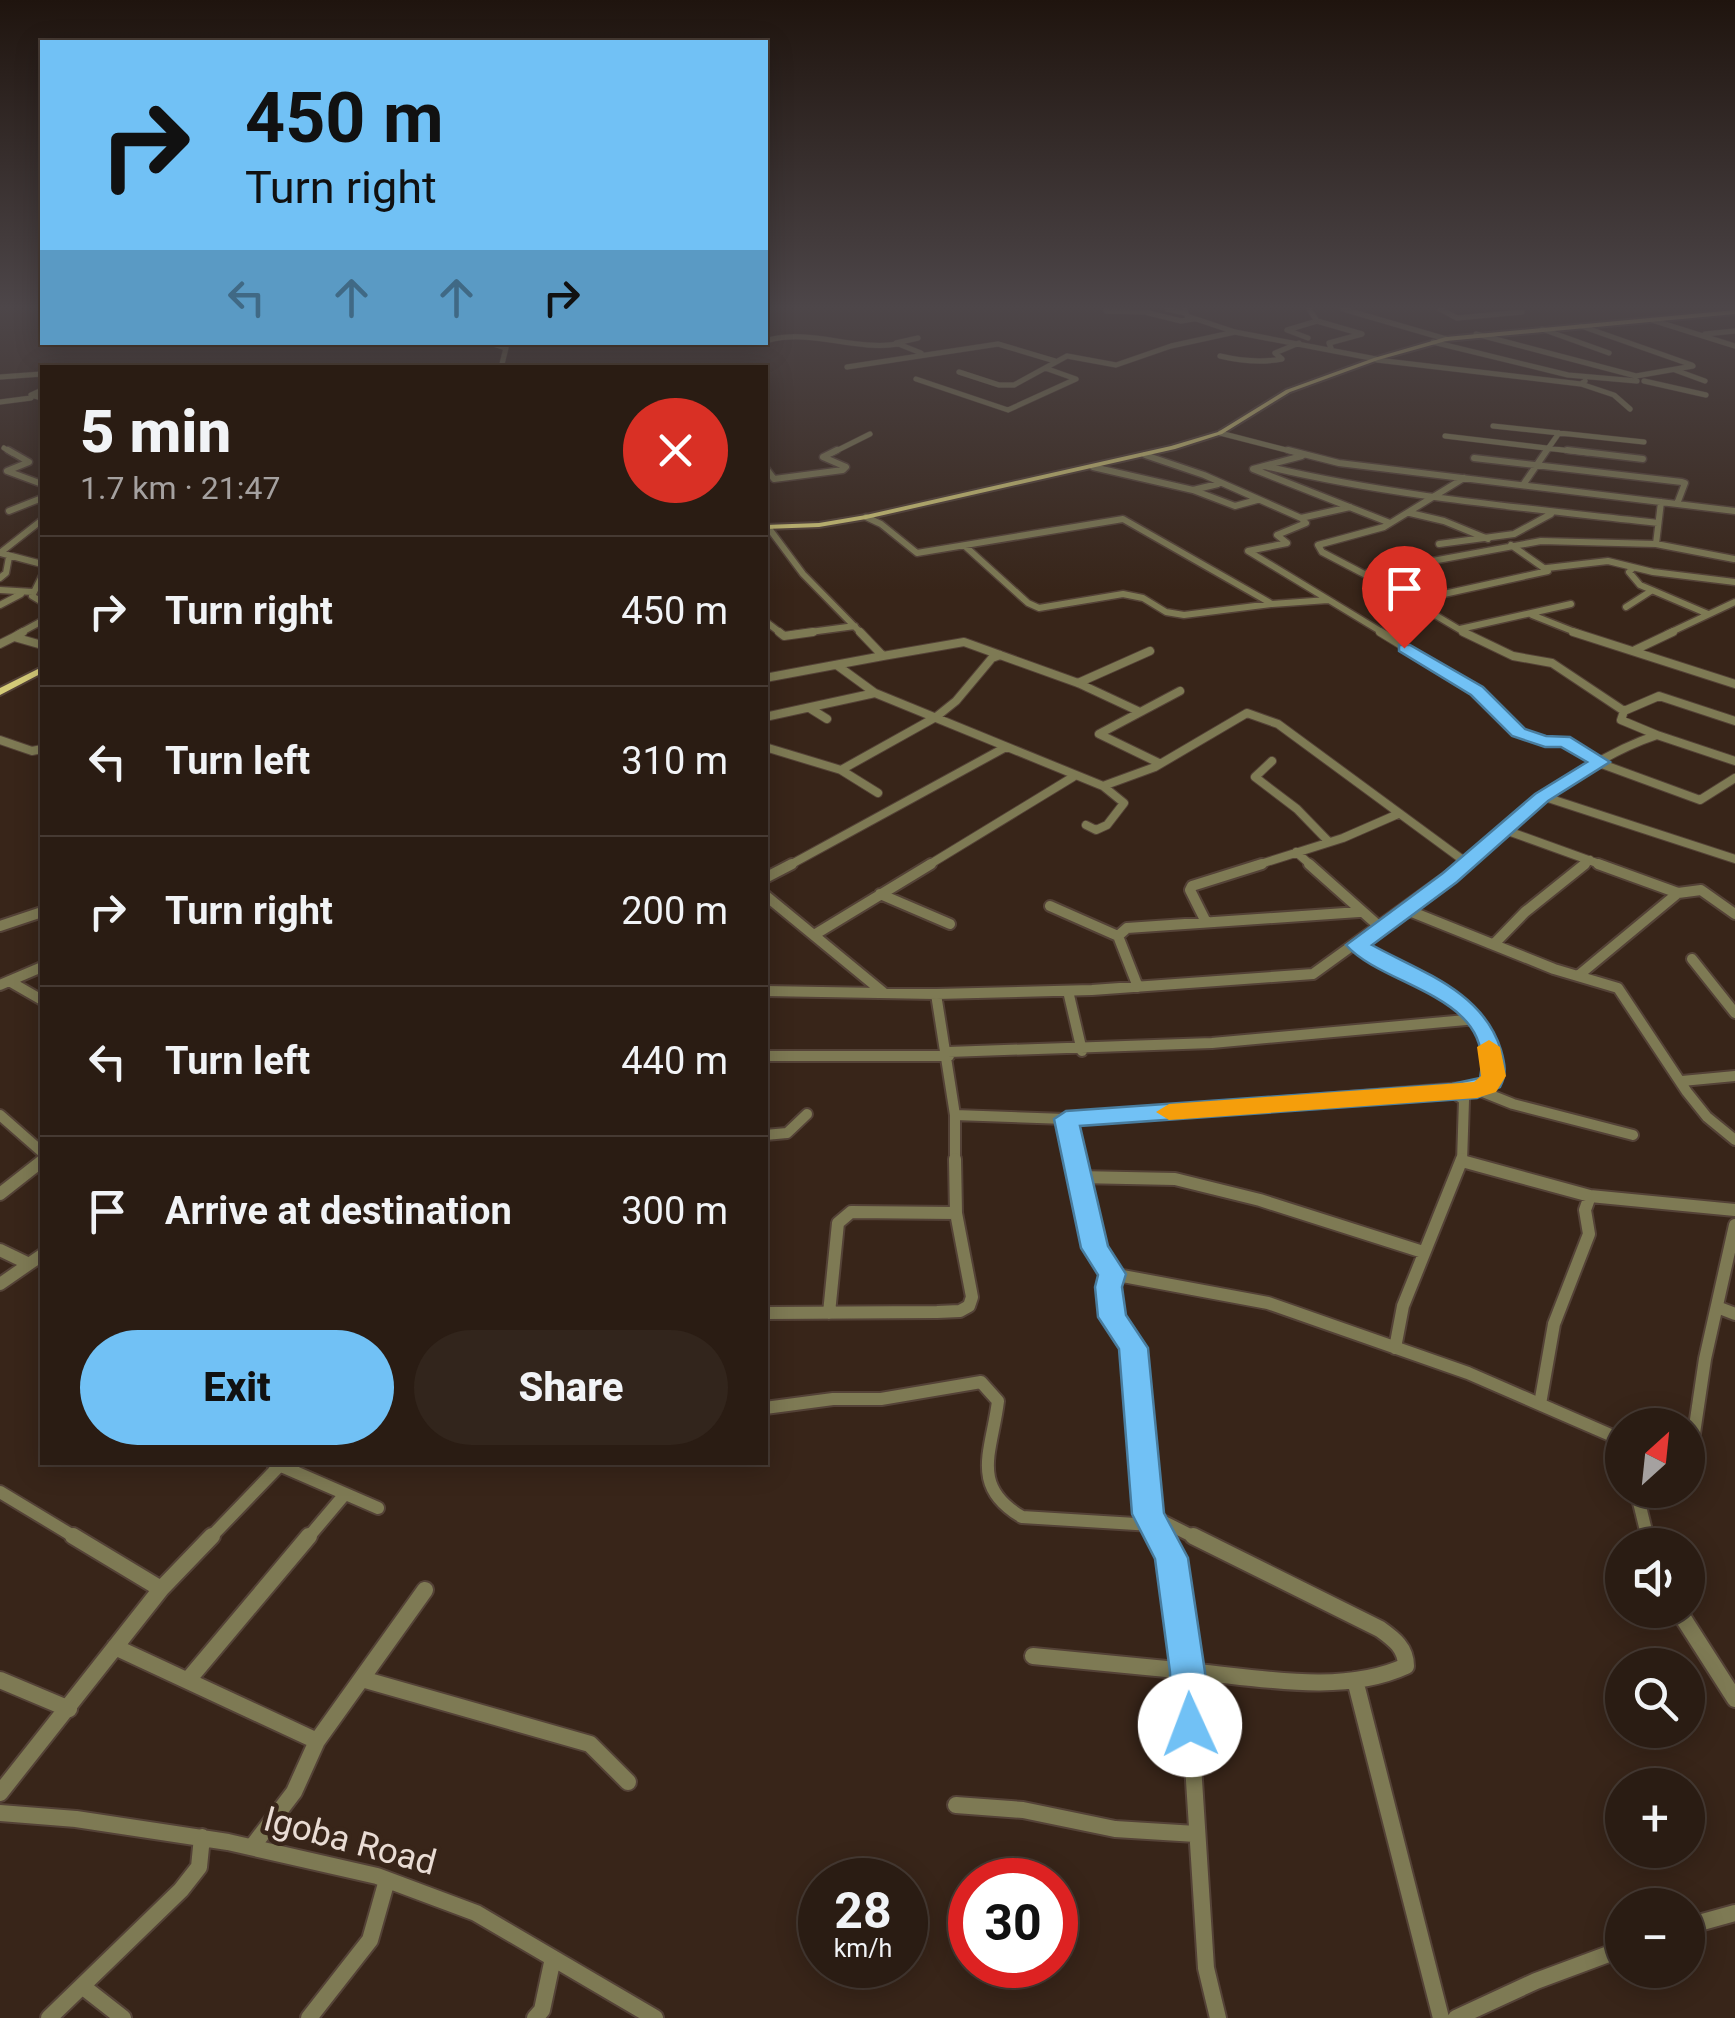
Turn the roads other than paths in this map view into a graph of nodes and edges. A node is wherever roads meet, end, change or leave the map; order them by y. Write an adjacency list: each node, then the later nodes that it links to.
1 (987, 403): 2 (street)
2 (1023, 403)
3 (1268, 403): 7 (main road)
4 (1623, 403): 5 (street)
5 (1630, 409)
6 (1493, 426): 8 (street)
7 (1220, 433): 14 (main road); 15 (street)
8 (1558, 433): 11 (street); 13 (street)
9 (870, 434): 21 (street)
10 (1444, 436): 13 (street)
11 (1644, 442)
12 (4, 448): 23 (street)
13 (1547, 449): 17 (street); 18 (street)
14 (1145, 455): 19 (main road); 24 (street)
15 (1303, 456): 20 (street); 22 (street)
16 (1474, 458): 18 (street)
17 (1643, 459)
18 (1534, 465): 25 (street); 32 (street)
19 (1092, 466): 26 (street); 37 (main road)
20 (1265, 466): 27 (street); 33 (street)
21 (768, 471)
22 (1464, 478): 25 (street); 27 (street)
23 (40, 482)
24 (1218, 484): 26 (street); 29 (street)
25 (1524, 485): 30 (street)
26 (1192, 490): 29 (street)
27 (1436, 496): 35 (street); 36 (street)
28 (40, 499): 31 (street)
29 (1257, 500): 38 (street)
30 (1661, 502): 32 (street); 41 (street)
31 (0, 504)
32 (1678, 504): 34 (street)
33 (1350, 507): 38 (street); 40 (street)
34 (1733, 509)
35 (1410, 513): 40 (street); 44 (street)
36 (1551, 513): 41 (street); 44 (street)
37 (866, 517): 42 (main road); 48 (street)
38 (1300, 518): 63 (street)
39 (40, 521): 49 (street)
40 (1390, 523): 55 (street)
41 (1658, 523): 46 (street)
42 (768, 527)
43 (768, 528): 75 (street)
44 (1488, 538): 45 (street)
45 (1439, 544)
46 (1656, 544): 47 (street); 50 (street)
47 (1511, 546): 52 (street); 55 (street)
48 (966, 547): 67 (street); 67 (street)
49 (9, 557): 51 (street); 56 (street)
50 (1735, 558)
51 (40, 564)
52 (1546, 568): 53 (street); 65 (street)
53 (1632, 568): 58 (street); 60 (street)
54 (1735, 570): 58 (street)
55 (1366, 575): 65 (street)
56 (0, 578)
57 (40, 580): 61 (street)
58 (1733, 581)
59 (0, 590): 62 (street)
60 (1651, 591): 70 (street); 71 (street)
61 (33, 592): 62 (street); 64 (street)
62 (22, 594): 69 (street)
63 (1328, 600): 67 (street); 107 (street)
64 (40, 601)
65 (1411, 601): 76 (street)
66 (1735, 602): 71 (street)
67 (1272, 604)
68 (1571, 604): 72 (street)
69 (0, 605)
70 (1626, 607)
71 (1708, 614): 80 (street)
72 (1532, 615): 76 (street); 80 (street)
73 (40, 623): 77 (street)
74 (768, 623): 75 (street)
75 (855, 626): 83 (street)
76 (1460, 629): 93 (street)
77 (14, 638): 78 (street); 79 (street)
78 (0, 644)
79 (40, 644)
80 (1635, 650): 88 (street)
81 (1150, 651): 87 (street)
82 (1000, 655): 83 (street); 87 (street); 96 (street)
83 (884, 656): 84 (street)
84 (838, 666): 86 (street); 91 (street)
85 (40, 671): 90 (main road)
86 (768, 678)
87 (1078, 683): 94 (street)
88 (1735, 684)
89 (1180, 691): 94 (street)
90 (0, 692)
91 (875, 692): 92 (street); 96 (street)
92 (810, 708): 95 (street); 97 (street)
93 (1624, 710): 98 (street); 99 (street)
94 (1138, 711): 106 (street)
95 (768, 715)
96 (936, 718): 101 (street); 108 (street)
97 (827, 719)
98 (1735, 721)
99 (1657, 735): 105 (street); 107 (street)
100 (0, 740): 103 (street)
101 (1006, 747): 109 (street); 122 (street)
102 (768, 748): 108 (street)
103 (40, 749)
104 (1272, 761): 117 (street)
105 (1735, 761)
106 (1158, 763): 111 (street); 114 (street)
107 (1600, 763): 110 (street); 113 (street)
108 (841, 770): 112 (street)
109 (1073, 777): 111 (street); 124 (street)
110 (1735, 778)
111 (1103, 786): 115 (street)
112 (878, 793)
113 (1542, 798): 116 (street); 120 (street)
114 (1398, 814): 117 (street); 121 (street)
115 (1086, 825)
116 (1505, 830): 119 (street); 121 (street)
117 (1328, 841): 118 (street)
118 (1296, 852): 128 (street); 131 (street)
119 (1590, 860): 123 (street); 137 (street)
120 (1735, 860)
121 (1467, 863): 127 (street)
122 (768, 876)
123 (1678, 893): 130 (street); 141 (street)
124 (880, 894): 132 (street); 135 (street)
125 (768, 897): 135 (street)
126 (1050, 906): 136 (street)
127 (1407, 910): 134 (street); 137 (street)
128 (1359, 912): 131 (street); 134 (street)
129 (40, 913): 133 (street)
130 (1735, 914)
131 (1206, 922): 136 (street)
132 (950, 924)
133 (0, 926)
134 (1380, 928): 138 (street)
135 (814, 935): 146 (street)
136 (1118, 936): 143 (street)
137 (1494, 944): 141 (street)
138 (1357, 945): 143 (street); 150 (street)
139 (1692, 959): 149 (street)
140 (40, 968): 142 (street)
141 (1582, 972): 155 (street)
142 (5, 983): 148 (street)
143 (1138, 987): 145 (street)
144 (768, 990): 146 (street)
145 (1068, 991): 147 (street); 151 (street)
146 (884, 993): 147 (street)
147 (936, 994): 152 (street)
148 (40, 999)
149 (1735, 1013)
150 (1477, 1019): 151 (street); 156 (street)
151 (1082, 1051): 152 (street)
152 (948, 1054): 153 (street); 160 (street)
153 (768, 1056)
154 (1735, 1076): 155 (street)
155 (1682, 1081): 164 (street)
156 (1477, 1090): 157 (street); 163 (street)
157 (1452, 1092): 161 (street); 166 (street)
158 (807, 1114): 162 (street)
159 (0, 1115): 165 (street)
160 (956, 1115): 161 (street); 172 (street)
161 (1066, 1119): 168 (street)
162 (768, 1135)
163 (1633, 1136)
164 (1735, 1140)
165 (40, 1150)
166 (1462, 1160): 170 (street); 175 (street)
167 (40, 1162): 169 (street)
168 (1078, 1177): 175 (street); 178 (street)
169 (0, 1194)
170 (1590, 1196): 171 (street); 185 (street)
171 (1735, 1210)
172 (956, 1213): 181 (street); 181 (street)
173 (1735, 1225): 180 (street)
174 (0, 1250): 177 (street)
175 (1423, 1252): 184 (street)
176 (40, 1256): 177 (street)
177 (30, 1264): 179 (street)
178 (1112, 1274): 184 (street); 194 (street)
179 (0, 1284)
180 (1717, 1307): 183 (street); 187 (street)
181 (829, 1313): 182 (street)
182 (768, 1314)
183 (1735, 1314)
184 (1395, 1348): 185 (street)
185 (1540, 1404): 188 (street)
186 (768, 1408): 194 (street)
187 (1699, 1408)
188 (1605, 1433)
189 (277, 1465): 195 (street)
190 (280, 1465): 192 (street)
191 (0, 1492): 195 (street)
192 (345, 1494): 193 (street); 203 (street)
193 (378, 1508)
194 (1150, 1520): 200 (street); 204 (street)
195 (161, 1589): 198 (street)
196 (425, 1590): 201 (street)
197 (1690, 1628): 205 (street)
198 (114, 1646): 203 (street); 206 (street)
199 (1033, 1656): 200 (street)
200 (1188, 1672): 204 (street); 212 (street)
201 (362, 1679): 207 (street); 208 (street)
202 (0, 1680): 206 (street)
203 (188, 1680): 207 (street)
204 (1355, 1680): 227 (street)
205 (1735, 1699)
206 (70, 1709): 209 (street)
207 (317, 1741): 214 (street)
208 (628, 1782)
209 (0, 1793)
210 (956, 1805): 212 (street)
211 (2, 1816): 213 (street, Igoba Road)
212 (1196, 1834): 226 (street)
213 (202, 1838): 214 (street, Igoba Road); 220 (street)
214 (252, 1847): 215 (street, Igoba Road)
215 (387, 1880): 219 (street, Igoba Road); 223 (street)
216 (1735, 1912): 217 (street)
217 (1705, 1921)
218 (1605, 1955): 228 (street)
219 (553, 1958): 224 (street); 225 (street, Igoba Road)
220 (82, 1986): 221 (street); 222 (street)
221 (49, 2018)
222 (123, 2018)
223 (309, 2018)
224 (535, 2018)
225 (655, 2018)
226 (1218, 2018)
227 (1441, 2018)
228 (1456, 2018)

